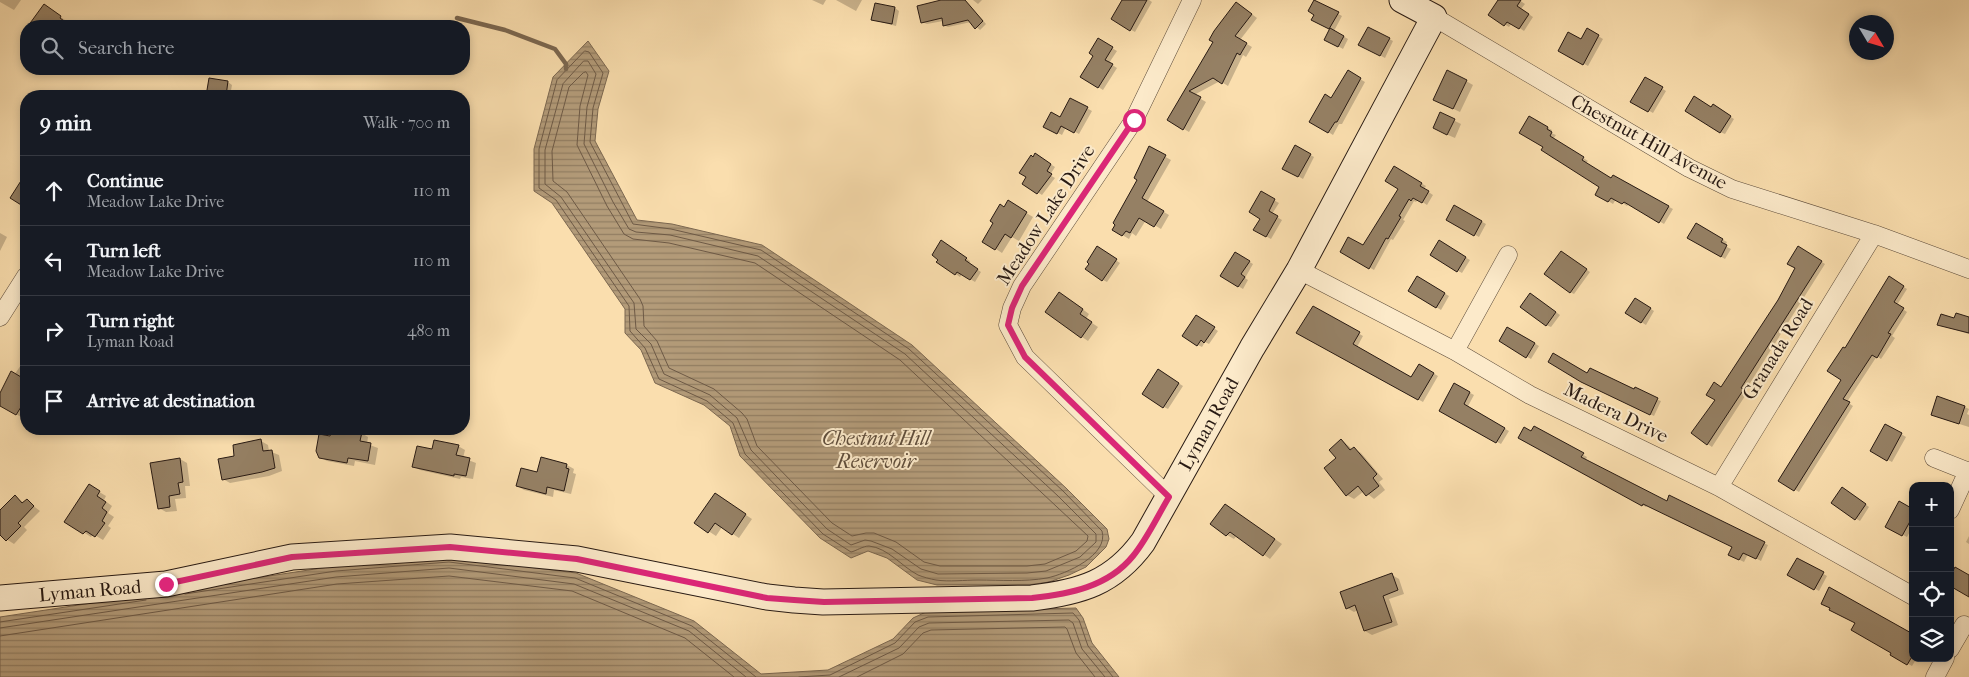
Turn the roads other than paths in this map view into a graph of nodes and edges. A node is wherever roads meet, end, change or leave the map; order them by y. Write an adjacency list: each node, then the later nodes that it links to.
1 (1192, 0): 14 (street, Meadow Lake Drive)
2 (1402, 0): 3 (street, Chestnut Hill Avenue)
3 (1434, 17): 4 (street, Chestnut Hill Avenue); 7 (street, Lyman Road)
4 (1874, 234): 6 (street, Chestnut Hill Avenue); 13 (street, Granada Road)
5 (1508, 255): 10 (street)
6 (1969, 269)
7 (1299, 270): 10 (street, Madera Drive); 14 (street, Lyman Road)
8 (20, 285): 9 (street)
9 (0, 317)
10 (1455, 351): 13 (street, Madera Drive)
11 (1934, 458): 12 (street)
12 (1968, 472): 15 (street)
13 (1719, 486): 16 (street, Madera Drive)
14 (1169, 497): 17 (street, Lyman Road)
15 (1954, 502)
16 (1909, 593)
17 (0, 598)
18 (1961, 623): 19 (street)
19 (1954, 640)
20 (1943, 662): 21 (street)
21 (1935, 677)

